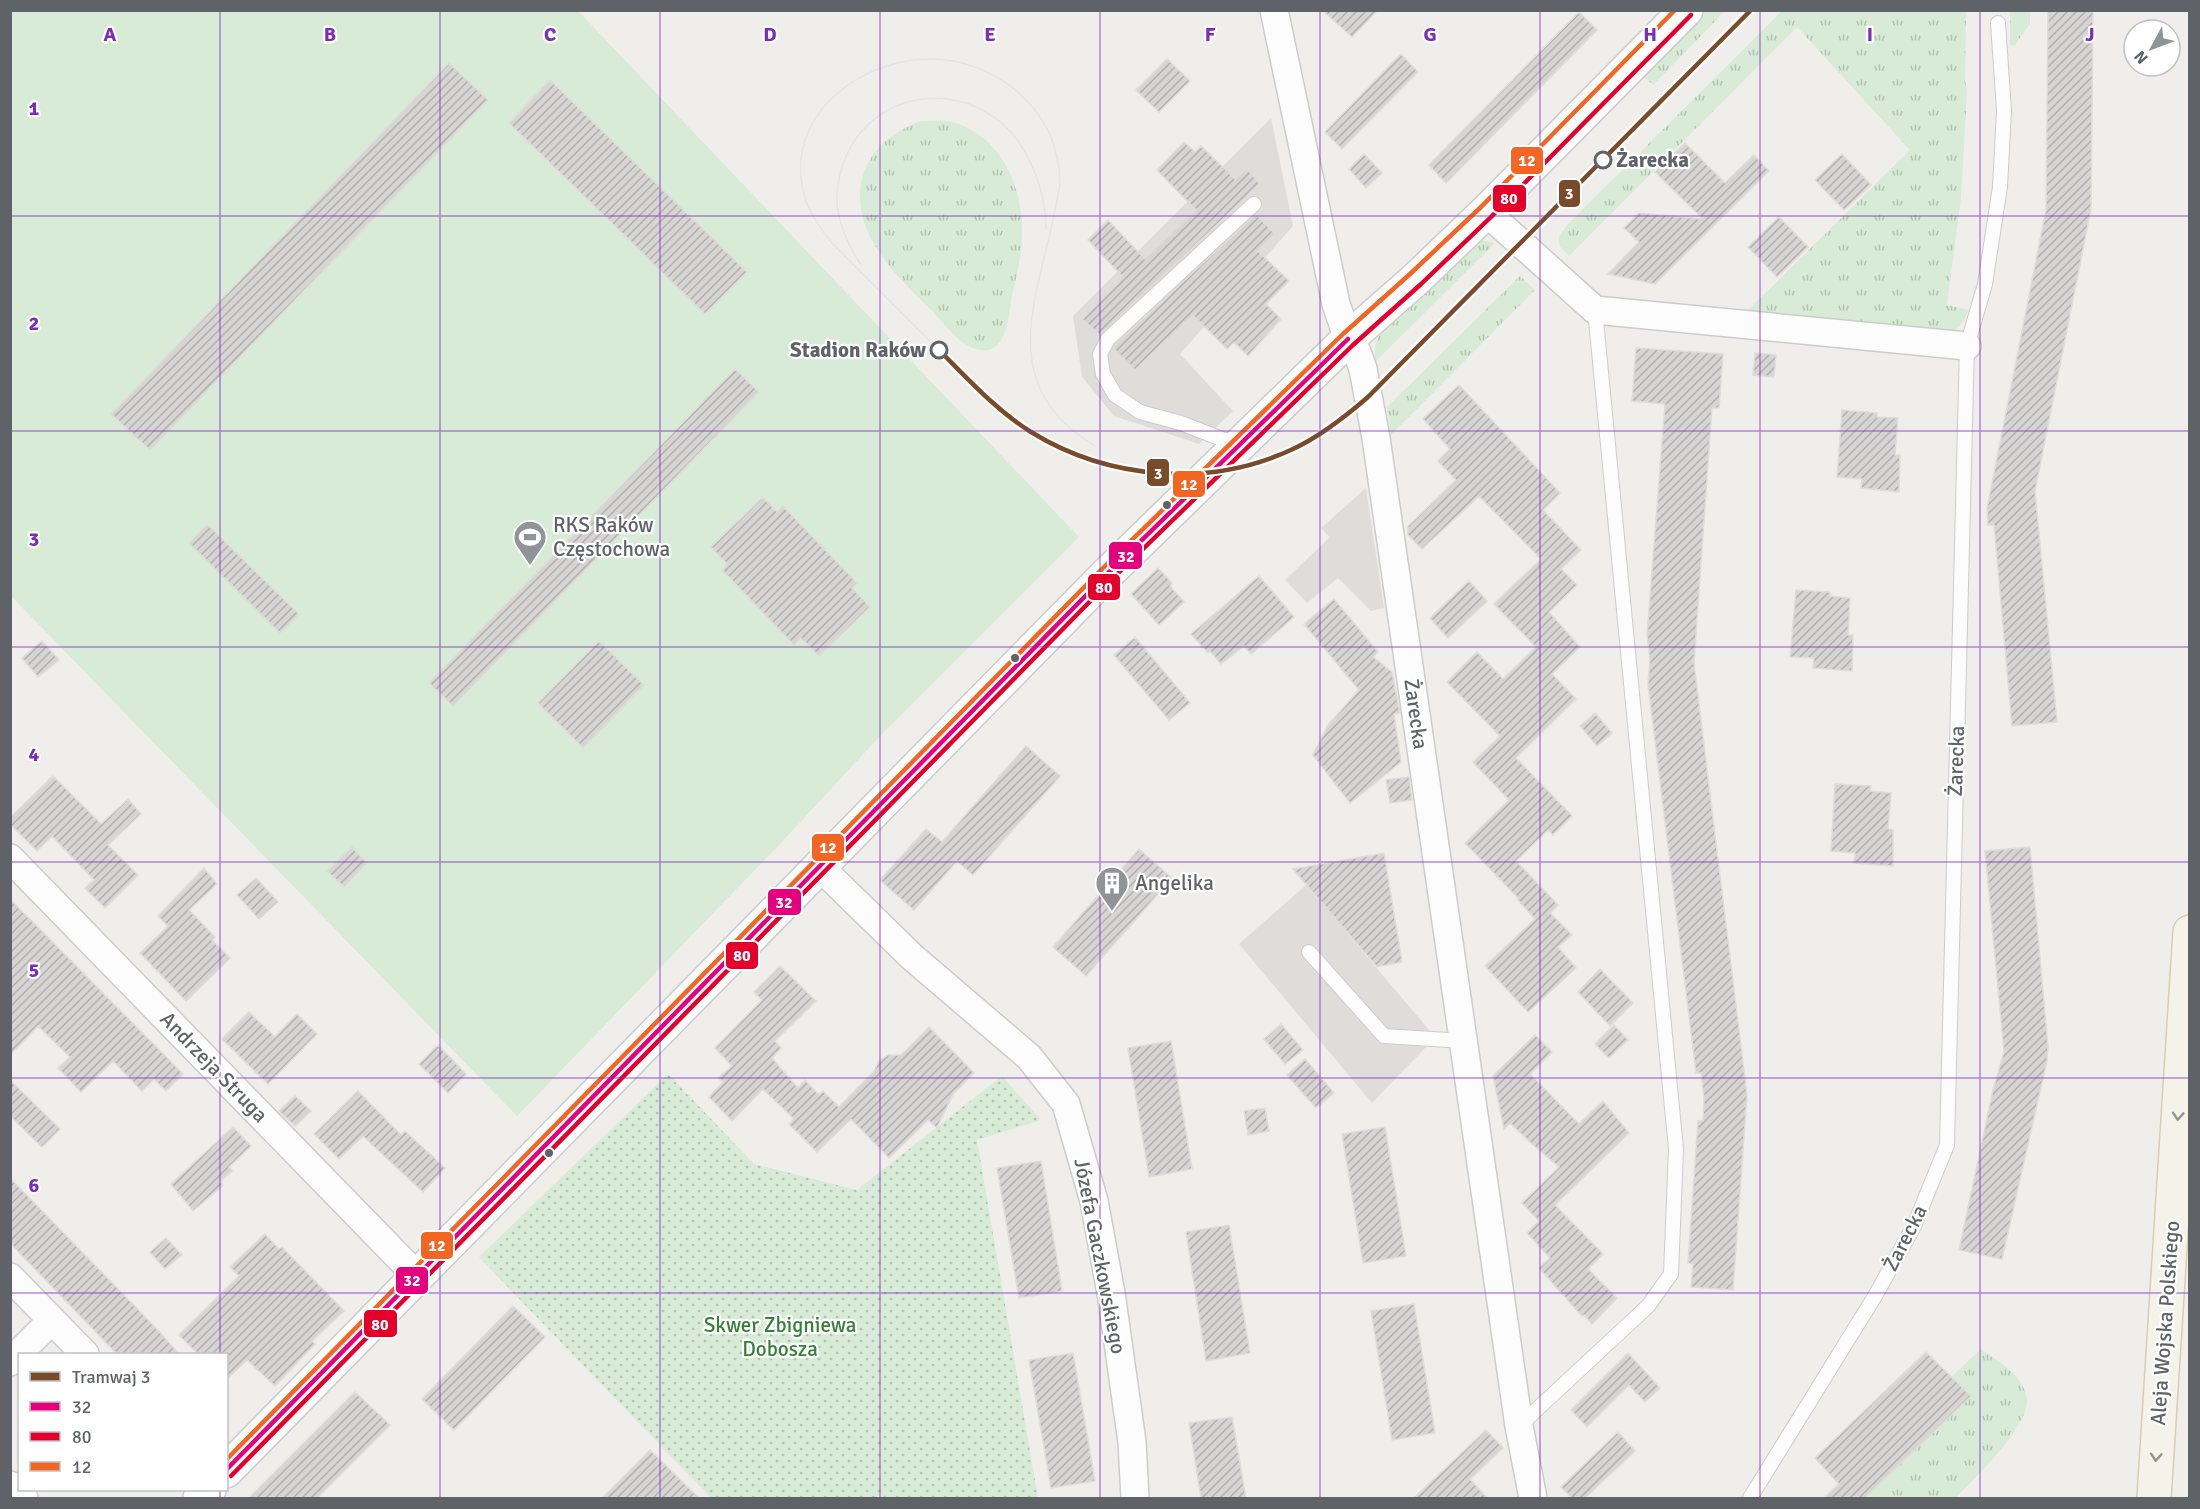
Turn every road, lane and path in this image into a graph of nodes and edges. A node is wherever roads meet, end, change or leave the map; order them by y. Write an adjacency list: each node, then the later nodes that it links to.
1 (1274, 10): 7 (street, Żarecka)
2 (1686, 10): 5 (street)
3 (1998, 23): 8 (lane, Żarecka)
4 (1254, 204): 9 (lane)
5 (1486, 212): 6 (street); 7 (street)
6 (1595, 310): 8 (street); 20 (lane)
7 (1348, 339): 9 (street); 14 (street, Żarecka)
8 (1967, 346): 26 (lane, Żarecka)
9 (1239, 446): 11 (street)
10 (10, 858): 16 (street, Andrzeja Struga)
11 (820, 867): 16 (street); 24 (street, Józefa Gaczkowskiego)
12 (2190, 932): 27 (main road, Aleja Wojska Polskiego, one-way to 27)
13 (1309, 952): 14 (lane)
14 (1464, 1041): 20 (street, Żarecka)
15 (10, 1277): 17 (street)
16 (418, 1277): 21 (street)
17 (52, 1320): 18 (street); 19 (street)
18 (19, 1353)
19 (84, 1353)
20 (1519, 1426): 25 (street, Żarecka)
21 (228, 1469)
22 (10, 1485): 23 (street)
23 (24, 1498)
24 (1135, 1498)
25 (1533, 1498)
26 (1750, 1498)
27 (2154, 1498)

